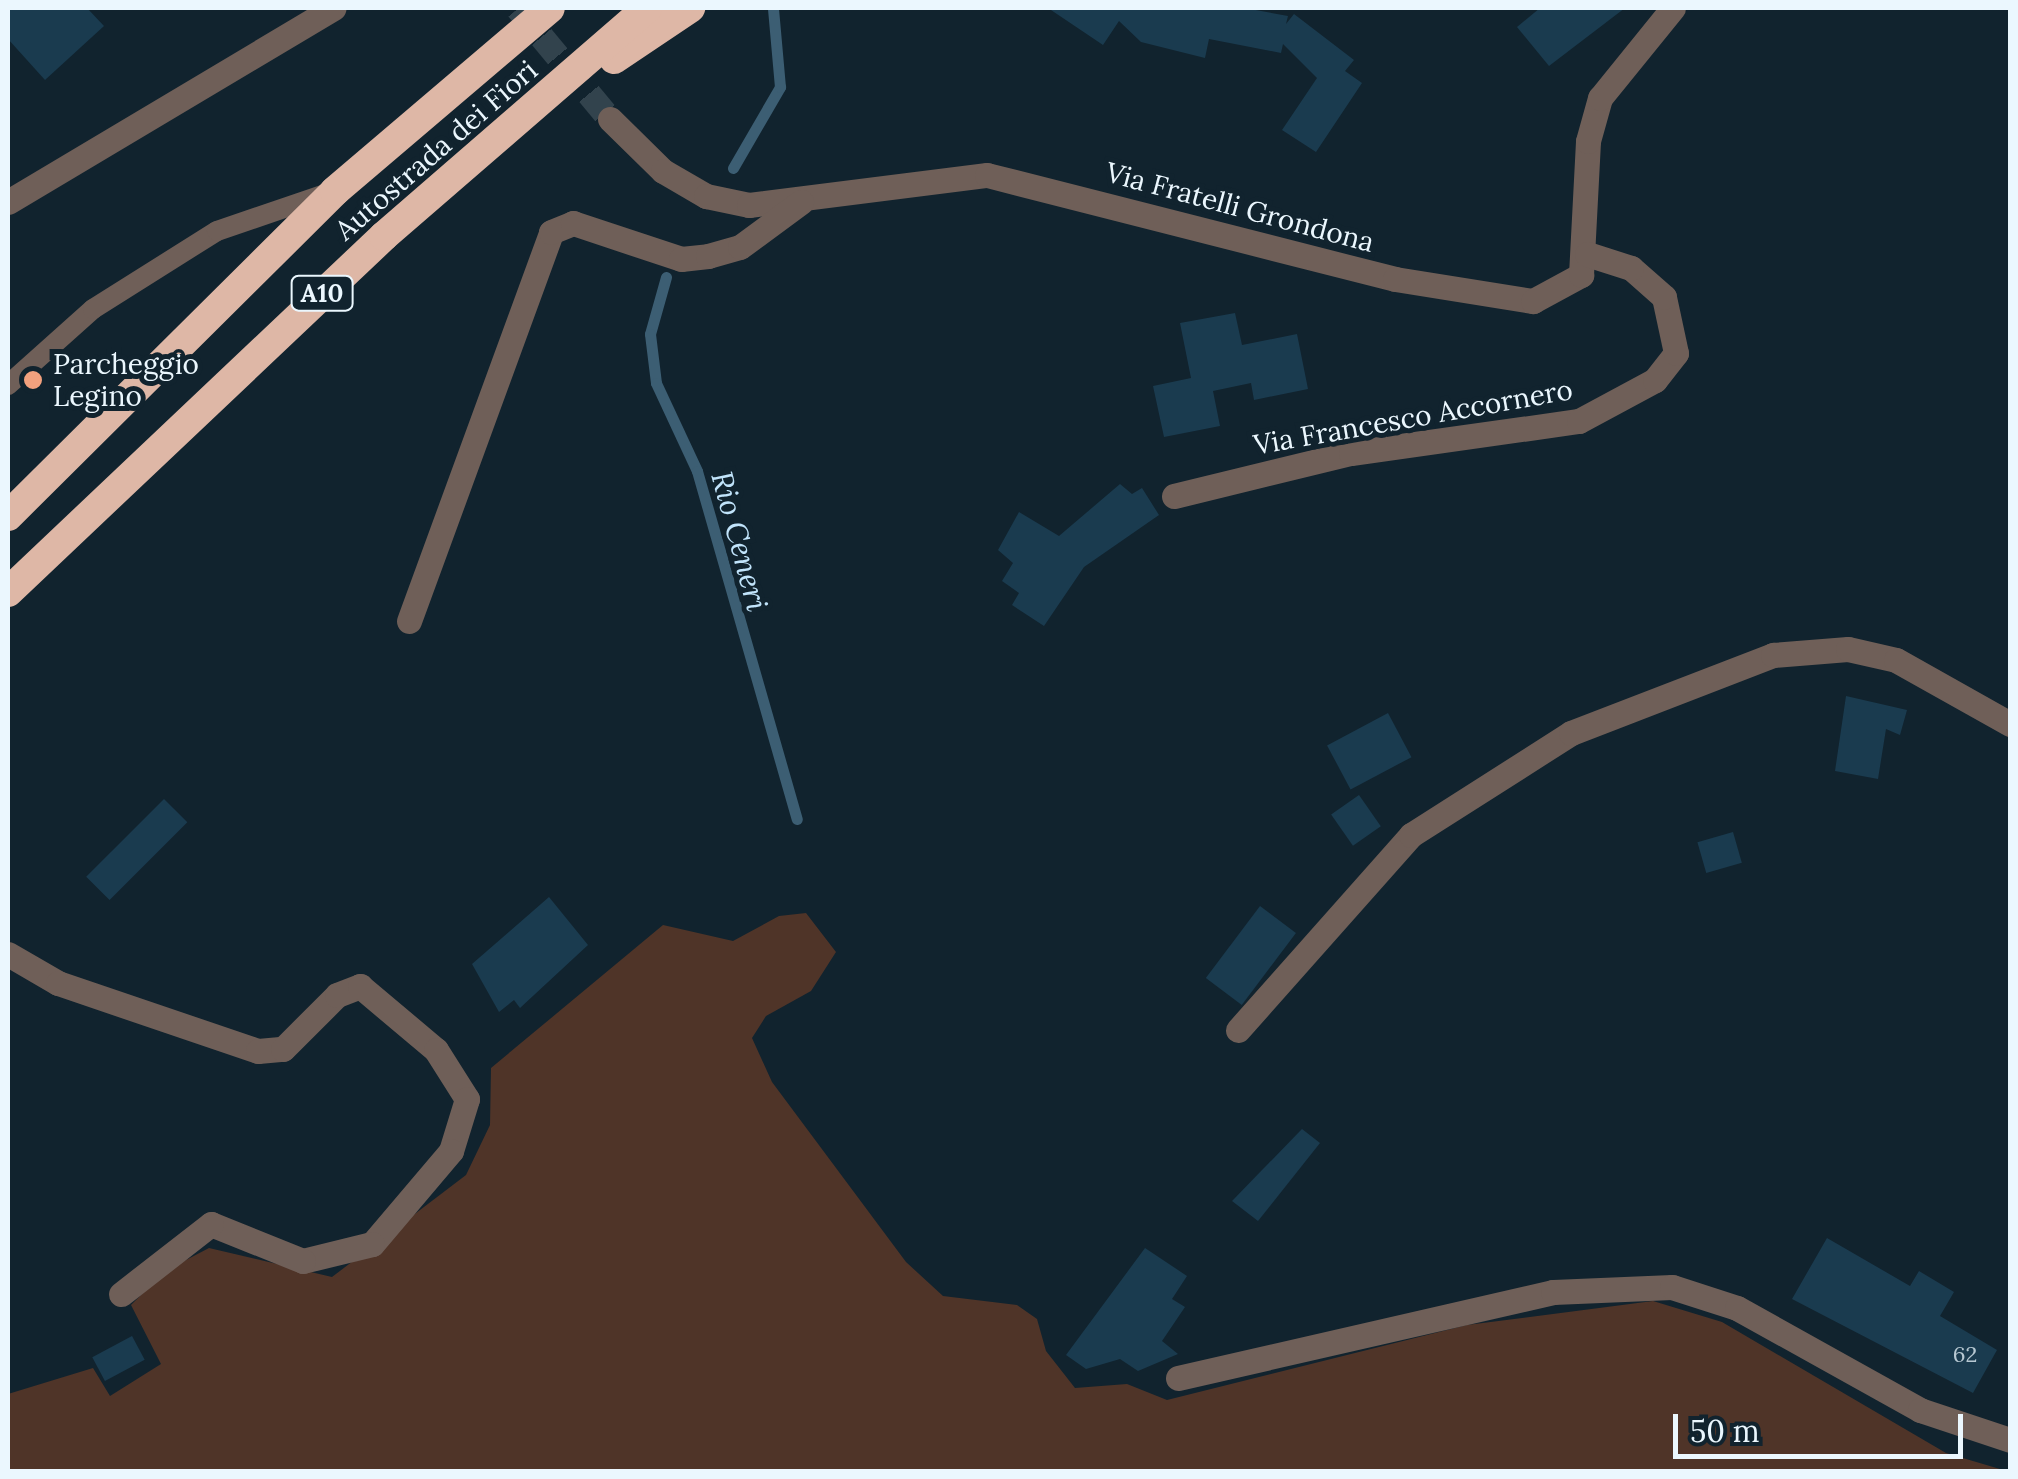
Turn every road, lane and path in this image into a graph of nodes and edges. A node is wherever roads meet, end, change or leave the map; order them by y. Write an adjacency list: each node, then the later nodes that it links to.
1 (550, 8): 8 (highway, Autostrada dei Fiori / A10)
2 (648, 8): 6 (highway, Autostrada dei Fiori / A10)
3 (690, 8): 6 (highway, A10)
4 (1673, 8): 11 (street)
5 (325, 16): 9 (street)
6 (528, 116): 15 (highway, Autostrada dei Fiori / A10)
7 (610, 120): 10 (street, Via Fratelli Grondona)
8 (335, 191): 12 (lane); 14 (highway, Autostrada dei Fiori / A10)
9 (8, 202)
10 (801, 202): 11 (street, Via Fratelli Grondona); 16 (street)
11 (1588, 254): 13 (street, Via Francesco Accornero)
12 (8, 385)
13 (1174, 496)
14 (8, 516)
15 (8, 592)
16 (408, 621)
17 (2010, 724): 19 (street)
18 (8, 954): 20 (street)
19 (1238, 1030)
20 (121, 1294)
21 (1178, 1378): 22 (street)
22 (2010, 1440)

